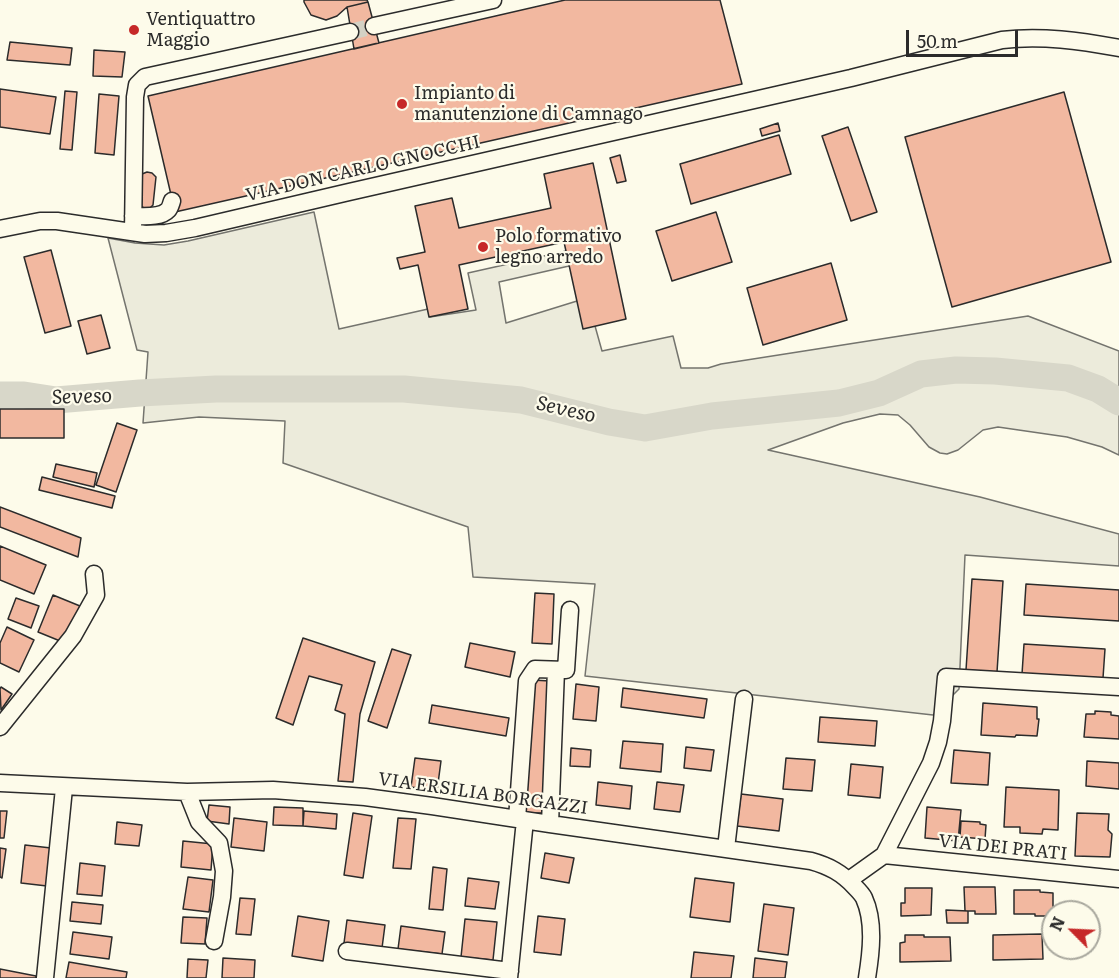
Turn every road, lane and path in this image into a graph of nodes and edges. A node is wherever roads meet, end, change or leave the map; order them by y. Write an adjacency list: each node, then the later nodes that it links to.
1 (493, 0): 2 (street)
2 (374, 26)
3 (350, 32): 6 (street)
4 (1119, 48): 6 (street, VIA DON CARLO GNOCCHI)
5 (172, 201): 6 (street)
6 (133, 224): 7 (street, VIA DON CARLO GNOCCHI)
7 (0, 229)
8 (94, 574): 13 (street)
9 (570, 610): 10 (street)
10 (556, 670): 17 (street); 18 (street)
11 (1119, 687): 20 (street)
12 (744, 699): 19 (street)
13 (0, 727)
14 (0, 783): 15 (street, VIA ERSILIA BORGAZZI)
15 (64, 788): 16 (street, VIA ERSILIA BORGAZZI); 26 (street)
16 (187, 792): 17 (street, VIA ERSILIA BORGAZZI); 23 (street)
17 (521, 819): 18 (street, VIA ERSILIA BORGAZZI); 25 (street)
18 (550, 824): 19 (street, VIA ERSILIA BORGAZZI)
19 (726, 848): 22 (street, VIA ERSILIA BORGAZZI)
20 (884, 855): 21 (street, VIA DEI PRATI); 22 (street)
21 (1119, 879)
22 (849, 880): 27 (street, VIA ERSILIA BORGAZZI)
23 (214, 940)
24 (347, 951): 25 (street)
25 (510, 974)
26 (45, 978)
27 (867, 978)

